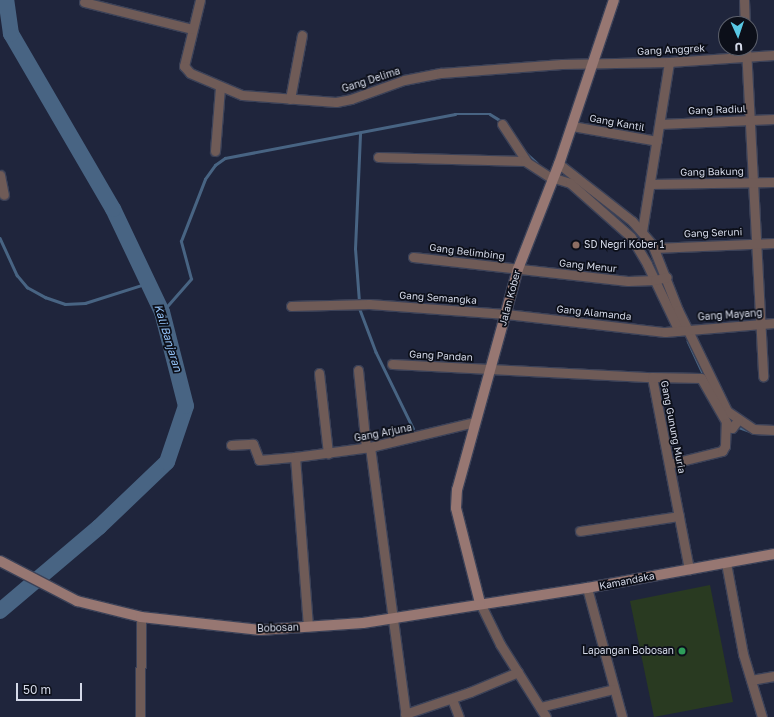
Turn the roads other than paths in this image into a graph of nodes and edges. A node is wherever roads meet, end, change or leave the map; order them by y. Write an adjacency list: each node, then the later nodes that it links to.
1 (200, 0): 6 (street, Gang Delima)
2 (614, 0): 13 (street, Jalan Kober)
3 (744, 0): 5 (street)
4 (84, 2): 6 (street)
5 (745, 16)
6 (192, 29): 14 (street, Gang Delima)
7 (302, 35): 15 (street)
8 (758, 53): 9 (street, Gang Anggrek)
9 (774, 55)
10 (718, 56): 12 (street, Gang Anggrek)
11 (746, 56): 17 (street)
12 (668, 62): 13 (street, Gang Anggrek); 19 (street)
13 (593, 64): 15 (street, Gang Delima); 20 (street, Jalan Kober)
14 (220, 87): 15 (street, Gang Delima); 22 (street)
15 (290, 99)
16 (774, 118): 17 (street, Gang Radiul)
17 (750, 120): 19 (street, Gang Radiul); 27 (street)
18 (502, 124): 24 (street)
19 (660, 124): 21 (street)
20 (572, 126): 21 (street, Gang Kantil); 25 (street, Jalan Kober)
21 (657, 141): 29 (street)
22 (215, 151)
23 (378, 157): 24 (street)
24 (527, 162): 25 (street)
25 (555, 174): 31 (street); 36 (street, Jalan Kober); 37 (street)
26 (0, 175): 30 (street)
27 (754, 182): 28 (street, Gang Bakung); 29 (street, Gang Bakung); 33 (street)
28 (774, 182)
29 (650, 184): 31 (street)
30 (4, 195)
31 (642, 231): 34 (street)
32 (774, 242): 33 (street, Gang Seruni)
33 (756, 243): 34 (street, Gang Seruni); 40 (street)
34 (654, 248): 37 (street)
35 (413, 256): 36 (street, Gang Belimbing)
36 (518, 269): 37 (street, Gang Menur); 39 (street, Jalan Kober)
37 (660, 279): 42 (street)
38 (291, 306): 39 (street, Gang Semangka)
39 (506, 314): 42 (street, Gang Alamanda); 45 (street, Jalan Kober)
40 (761, 323): 41 (street, Gang Mayang); 42 (street, Gang Mayang); 48 (street)
41 (774, 323)
42 (683, 330): 50 (street)
43 (392, 364): 45 (street, Gang Pandan)
44 (358, 370): 53 (street)
45 (490, 370): 47 (street, Gang Gunung Muria); 49 (street, Jalan Kober)
46 (319, 372): 54 (street)
47 (652, 377): 50 (street); 56 (street, Gang Gunung Muria)
48 (763, 377)
49 (474, 422): 53 (street, Gang Arjuna); 64 (street, Jalan Kober)
50 (733, 423): 51 (street); 56 (street)
51 (774, 430)
52 (231, 445): 55 (street, Gang Arjuna)
53 (368, 448): 54 (street, Gang Arjuna); 66 (street)
54 (328, 453): 55 (street, Gang Arjuna)
55 (295, 457): 67 (street)
56 (669, 464): 57 (street, Gang Gunung Muria)
57 (679, 516): 58 (street); 62 (street, Gang Gunung Muria)
58 (580, 531)
59 (774, 554): 61 (street, Kamandaka)
60 (0, 562): 65 (street, Bobosan)
61 (726, 562): 62 (street, Kamandaka); 70 (street)
62 (689, 569): 63 (street, Kamandaka)
63 (587, 588): 64 (street, Kamandaka); 71 (street)
64 (480, 603): 66 (street, Bobosan); 68 (street)
65 (141, 617): 67 (street, Bobosan); 75 (street)
66 (393, 618): 67 (street, Bobosan); 74 (street)
67 (308, 627)
68 (518, 672): 72 (street); 73 (street)
69 (774, 676): 70 (street)
70 (751, 680): 79 (street)
71 (614, 689): 73 (street); 78 (street)
72 (452, 698): 74 (street); 76 (street)
73 (540, 707): 77 (street)
74 (406, 716)
75 (140, 717)
76 (459, 717)
77 (546, 717)
78 (622, 717)
79 (762, 717)

